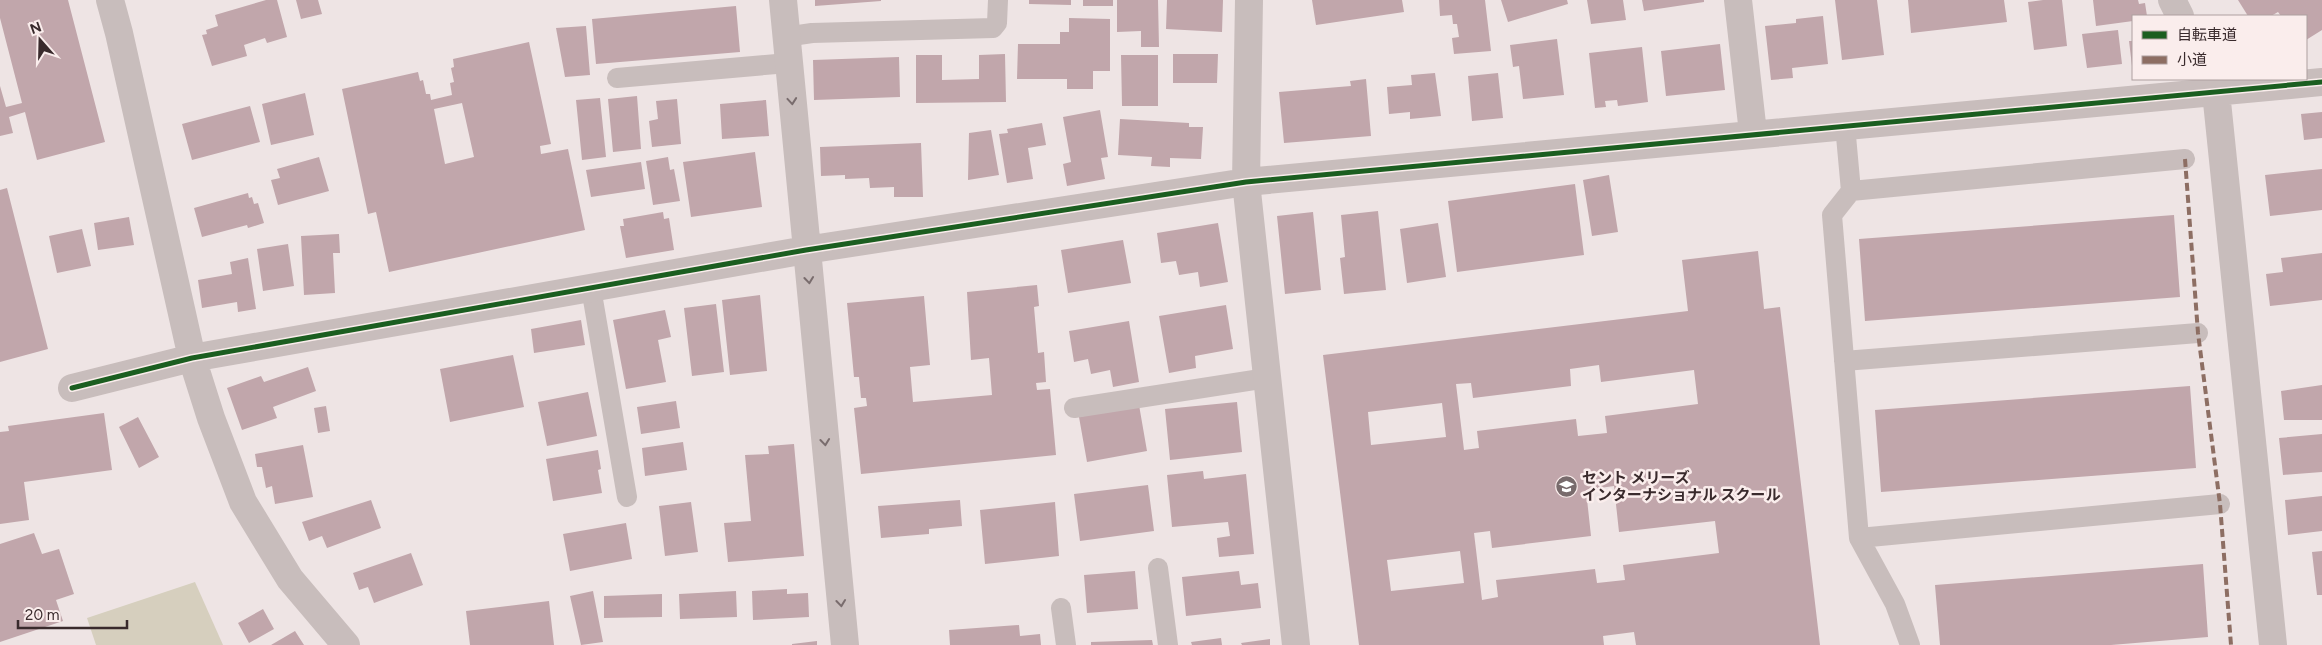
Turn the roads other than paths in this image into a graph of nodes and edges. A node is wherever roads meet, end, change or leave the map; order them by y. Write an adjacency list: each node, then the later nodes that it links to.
1 (110, 0): 21 (street)
2 (783, 0): 8 (street)
3 (998, 0): 8 (lane)
4 (1249, 0): 16 (street)
5 (1738, 0): 14 (street)
6 (2172, 0): 7 (street)
7 (2180, 15)
8 (785, 36): 9 (street)
9 (788, 63): 10 (lane); 18 (street, one-way to 18)
10 (617, 78)
11 (2322, 82): 12 (street)
12 (2213, 86): 13 (street); 37 (street)
13 (1845, 125): 14 (street); 17 (lane)
14 (1753, 133): 16 (street)
15 (2185, 159): 17 (lane)
16 (1246, 182): 18 (street); 23 (street)
17 (1851, 191): 22 (lane)
18 (806, 250): 19 (street); 32 (street, one-way to 32)
19 (591, 288): 21 (street); 26 (lane)
20 (2198, 332): 22 (lane)
21 (192, 358): 24 (street); 31 (street)
22 (1844, 361): 28 (lane)
23 (1267, 378): 25 (lane); 35 (street)
24 (72, 388)
25 (1074, 408)
26 (627, 497)
27 (2220, 504): 28 (lane)
28 (1859, 538): 36 (lane)
29 (1158, 568): 34 (lane)
30 (1061, 608): 33 (lane)
31 (346, 645)
32 (845, 645)
33 (1066, 645)
34 (1168, 645)
35 (1296, 645)
36 (1910, 645)
37 (2273, 645)

